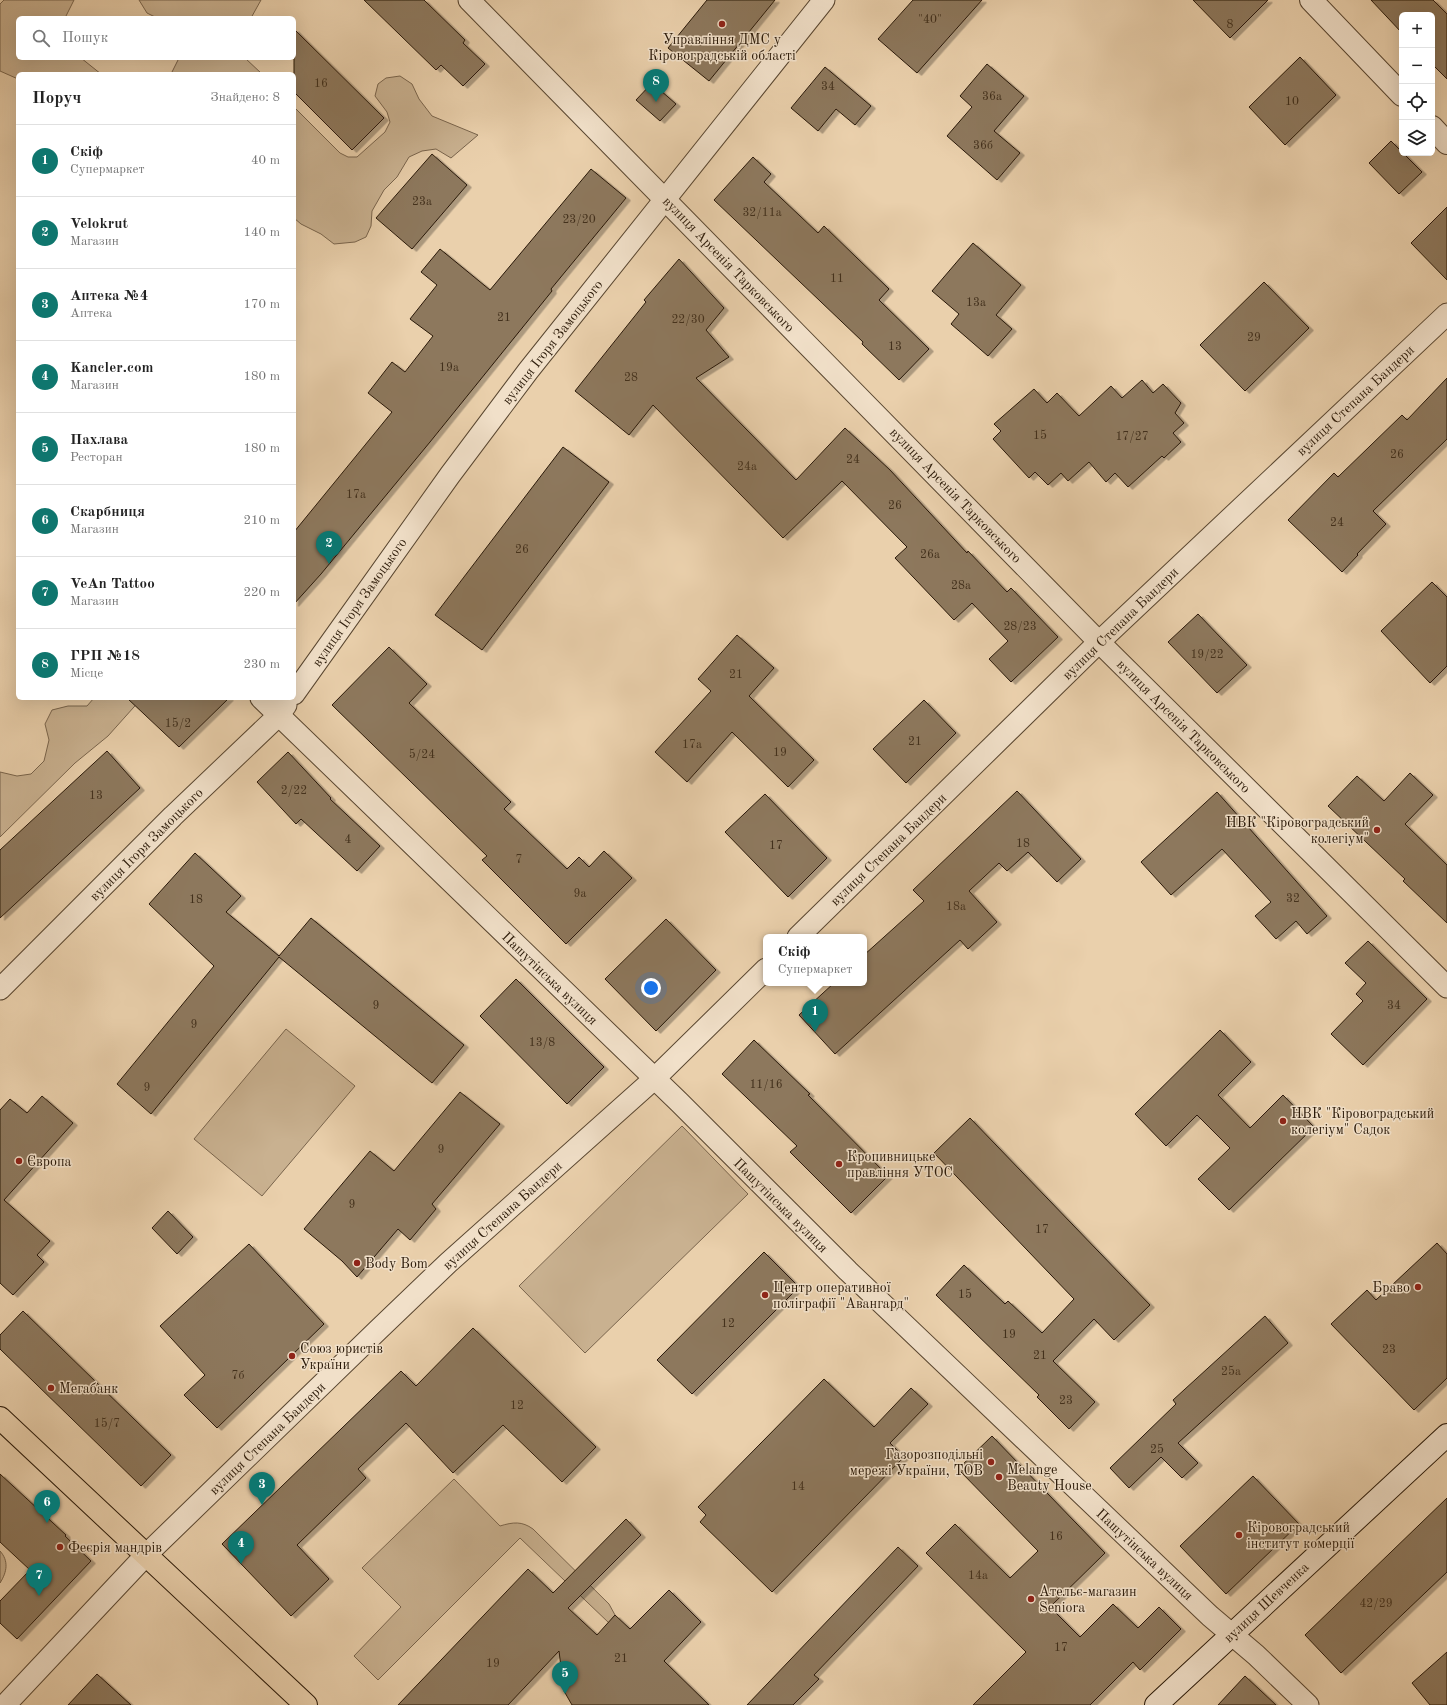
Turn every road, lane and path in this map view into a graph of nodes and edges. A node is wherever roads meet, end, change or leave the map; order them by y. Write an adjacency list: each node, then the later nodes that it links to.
1 (469, 0): 7 (street, вулиця Арсенія Тарковського)
2 (824, 0): 7 (street, вулиця Ігоря Замоцького)
3 (1311, 0): 4 (main road)
4 (1399, 93)
5 (1435, 130): 6 (main road)
6 (1447, 143)
7 (665, 198): 9 (street, вулиця Арсенія Тарковського); 10 (street, вулиця Ігоря Замоцького)
8 (1447, 314): 9 (street, вулиця Степана Бандери)
9 (1099, 642): 14 (street, вулиця Степана Бандери); 16 (street, вулиця Арсенія Тарковського)
10 (296, 691)
11 (263, 700): 13 (street, Пашутінська вулиця)
12 (290, 700): 13 (street, вулиця Ігоря Замоцького)
13 (278, 716): 17 (street, вулиця Ігоря Замоцького); 18 (street, Пашутінська вулиця)
14 (801, 934)
15 (763, 972): 18 (street, вулиця Степана Бандери)
16 (1447, 987)
17 (0, 989)
18 (654, 1079): 21 (street, вулиця Степана Бандери); 22 (street, Пашутінська вулиця)
19 (0, 1418): 21 (main road)
20 (1447, 1435): 22 (main road, вулиця Шевченка)
21 (146, 1555): 23 (street, вулиця Степана Бандери); 24 (main road)
22 (1231, 1634): 25 (main road, вулиця Шевченка); 26 (street, Пашутінська вулиця)
23 (5, 1705)
24 (306, 1705)
25 (1156, 1705)
26 (1308, 1705)

